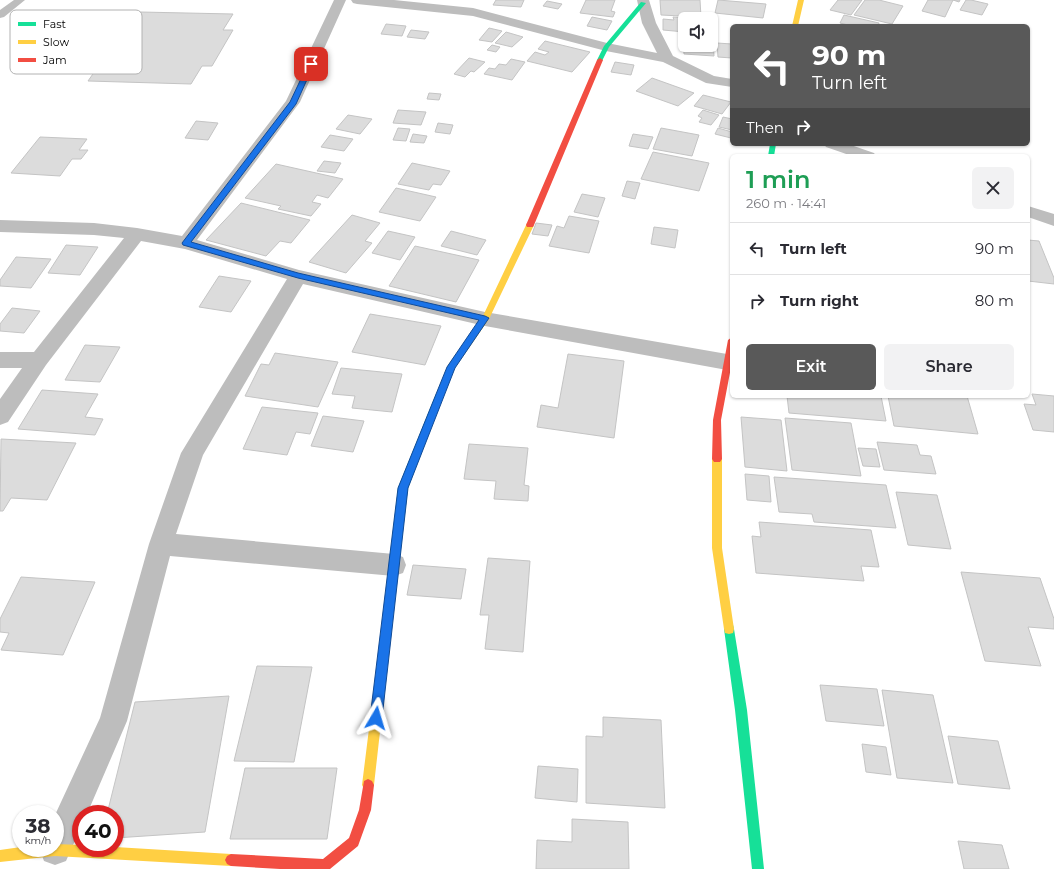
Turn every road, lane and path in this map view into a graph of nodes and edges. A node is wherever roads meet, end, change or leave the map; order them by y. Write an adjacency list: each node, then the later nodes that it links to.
1 (20, 0): 6 (lane)
2 (340, 0): 19 (street)
3 (357, 0): 8 (street)
4 (801, 0): 7 (street)
5 (643, 2): 8 (street); 9 (street)
6 (0, 15)
7 (795, 24)
8 (606, 47): 9 (street); 21 (street)
9 (667, 58): 10 (street)
10 (717, 80): 11 (street); 12 (street)
11 (730, 82)
12 (730, 91)
13 (838, 146): 14 (street)
14 (862, 154)
15 (1030, 212): 16 (street)
16 (1054, 220)
17 (0, 226): 18 (street)
18 (137, 234): 19 (street); 24 (street)
19 (186, 243): 20 (street)
20 (298, 276): 21 (street); 27 (street)
21 (485, 318): 25 (street); 28 (street)
22 (730, 351): 25 (street)
23 (0, 360): 24 (street)
24 (39, 360): 26 (street)
25 (728, 362): 33 (street)
26 (0, 416)
27 (161, 544): 28 (street); 29 (street)
28 (394, 565): 30 (street)
29 (64, 830)
30 (64, 850)
31 (12, 855): 32 (street)
32 (0, 856)
33 (758, 869)

